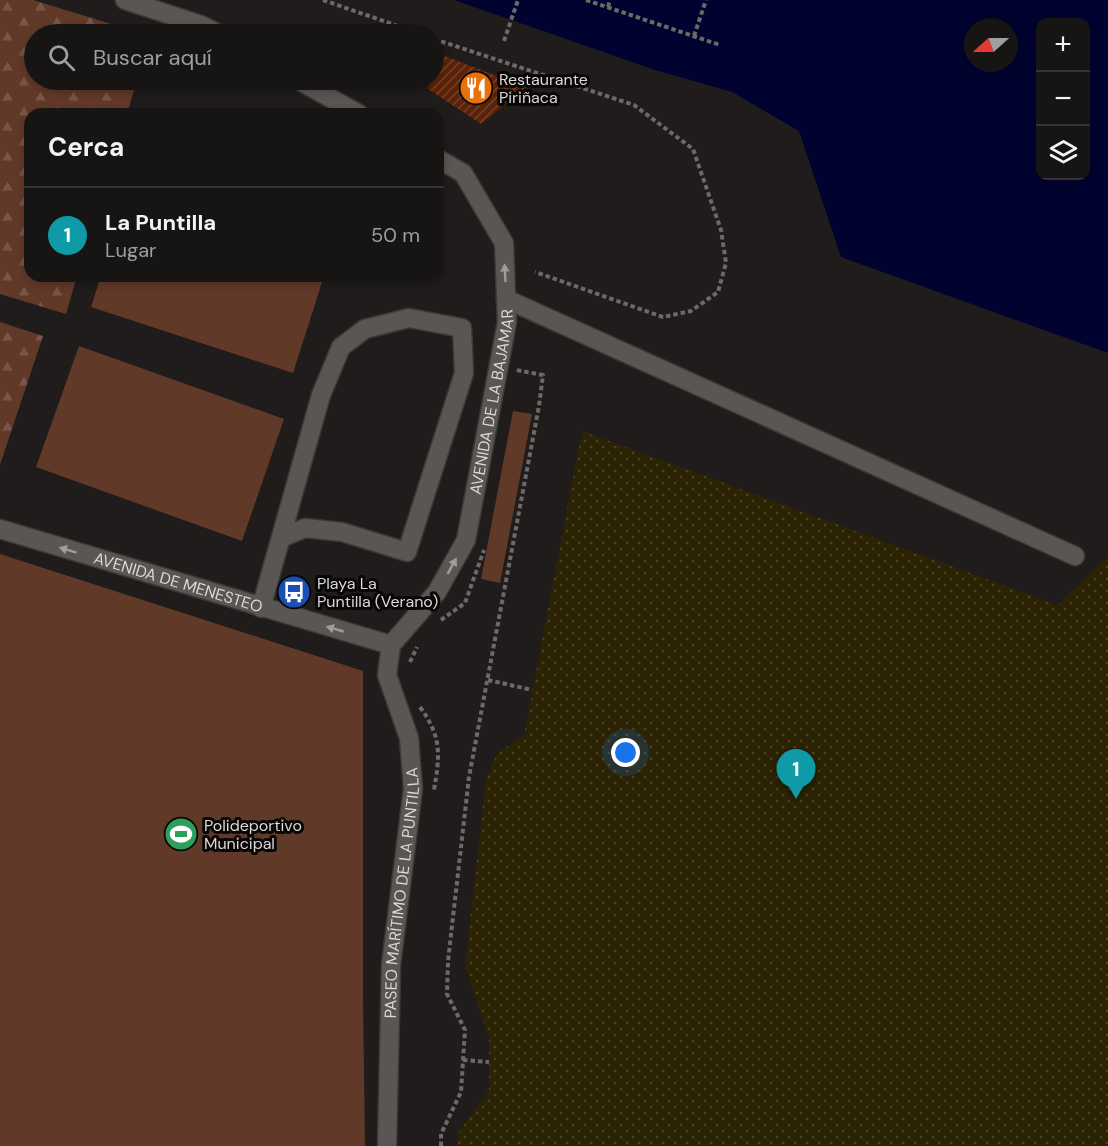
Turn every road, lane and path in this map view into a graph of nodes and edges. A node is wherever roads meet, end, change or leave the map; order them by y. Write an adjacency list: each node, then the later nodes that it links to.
1 (126, 0): 8 (street)
2 (323, 0): 9 (path)
3 (518, 0): 11 (path)
4 (586, 0): 7 (path)
5 (610, 0): 7 (path)
6 (706, 0): 10 (path)
7 (608, 7): 10 (path)
8 (198, 24)
9 (392, 24)
10 (694, 36): 13 (path)
11 (504, 41)
12 (444, 42): 17 (path)
13 (720, 45)
14 (316, 90): 15 (street)
15 (348, 108)
16 (444, 162): 18 (street, AVENIDA DE LA BAJAMAR, one-way to 16)
17 (535, 272)
18 (506, 299): 23 (street); 27 (street, AVENIDA DE LA BAJAMAR, one-way to 18)
19 (543, 375): 29 (path)
20 (0, 529): 24 (street, AVENIDA DE MENESTEO, one-way to 20)
21 (282, 538): 21 (street); 24 (street)
22 (486, 542): 25 (path)
23 (1075, 556)
24 (261, 608): 27 (street, AVENIDA DE MENESTEO, one-way to 24)
25 (432, 626)
26 (419, 642): 28 (path)
27 (391, 645): 35 (street, PASEO MARÍTIMO DE LA PUNTILLA)
28 (410, 663)
29 (488, 680): 30 (path); 33 (path)
30 (532, 690)
31 (420, 706): 32 (path)
32 (433, 798)
33 (463, 1060): 34 (path); 36 (path)
34 (489, 1062)
35 (387, 1146)
36 (441, 1146)

